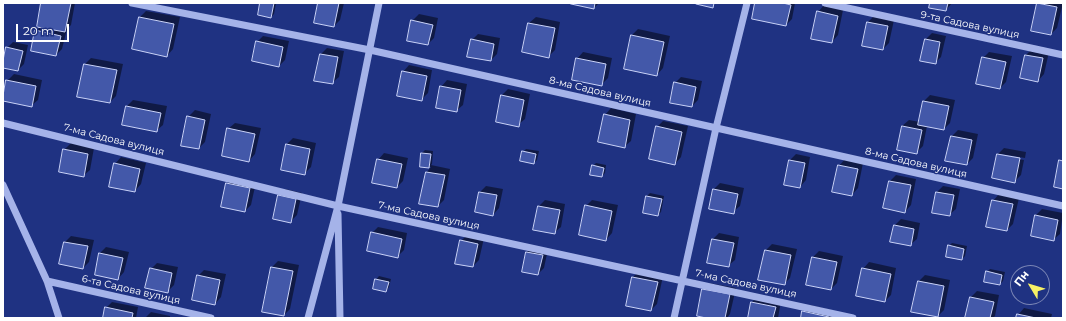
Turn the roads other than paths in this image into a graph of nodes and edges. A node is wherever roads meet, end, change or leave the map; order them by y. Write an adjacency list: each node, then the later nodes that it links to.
1 (132, 3): 5 (street, 8-ма Садова вулиця)
2 (379, 3): 5 (street)
3 (747, 3): 8 (street)
4 (826, 3): 6 (street, 9-та Садова вулиця)
5 (370, 50): 8 (street, 8-ма Садова вулиця); 10 (street)
6 (1063, 55)
7 (3, 123): 10 (street, 7-ма Садова вулиця)
8 (716, 128): 11 (street, 8-ма Садова вулиця); 13 (street)
9 (3, 185): 12 (street)
10 (338, 206): 13 (street, 7-ма Садова вулиця); 16 (street); 17 (street)
11 (1063, 206)
12 (47, 281): 14 (street); 15 (street, 6-та Садова вулиця)
13 (682, 281): 18 (street); 19 (street, 7-ма Садова вулиця)
14 (59, 318)
15 (211, 318)
16 (308, 318)
17 (340, 318)
18 (674, 318)
19 (853, 318)

